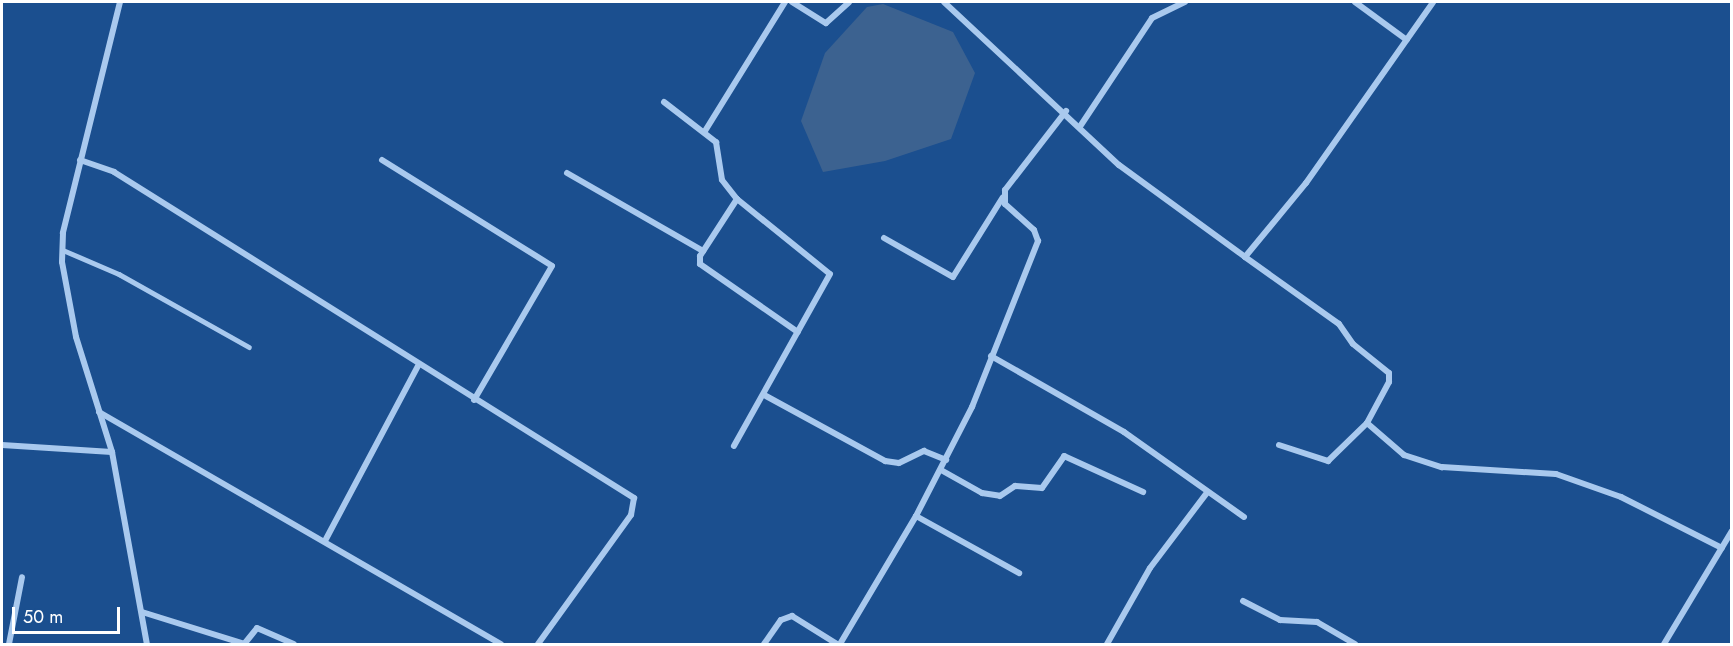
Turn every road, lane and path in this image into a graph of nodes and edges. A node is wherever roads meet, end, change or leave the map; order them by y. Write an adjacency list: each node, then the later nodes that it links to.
1 (120, 2): 14 (street)
2 (785, 2): 13 (street)
3 (792, 2): 4 (street)
4 (849, 2)
5 (944, 2): 11 (street)
6 (1185, 2): 12 (street)
7 (1355, 2): 9 (street)
8 (1432, 2): 9 (street)
9 (1407, 40): 22 (street)
10 (664, 102): 13 (street)
11 (1066, 111): 12 (street); 17 (street)
12 (1081, 125): 22 (street)
13 (705, 131): 18 (street)
14 (80, 160): 20 (street); 26 (street)
15 (382, 160): 28 (street)
16 (567, 173): 21 (street)
17 (1003, 197): 19 (street); 25 (street)
18 (736, 199): 21 (street); 23 (street)
19 (884, 238)
20 (63, 250): 24 (lane); 29 (street)
21 (703, 251): 23 (street)
22 (1245, 257): 30 (street)
23 (798, 332): 27 (street)
24 (249, 347)
25 (991, 356): 35 (street); 38 (street)
26 (418, 366): 28 (street); 42 (street)
27 (766, 396): 33 (street); 35 (street)
28 (474, 400): 53 (street)
29 (99, 411): 34 (street); 42 (street)
30 (1367, 423): 32 (street); 43 (street)
31 (2, 445): 34 (street)
32 (1279, 445)
33 (734, 446)
34 (112, 452): 47 (street)
35 (946, 460): 36 (street)
36 (941, 470): 37 (street); 39 (street)
37 (1143, 492)
38 (1206, 494): 40 (street); 56 (street)
39 (916, 516): 44 (street); 55 (street)
40 (1244, 517)
41 (1731, 531): 43 (street)
42 (326, 539): 52 (street)
43 (1722, 548): 58 (street)
44 (1019, 573)
45 (22, 577): 49 (street)
46 (1243, 601): 57 (street)
47 (142, 612): 48 (street); 50 (street)
48 (245, 644): 51 (street)
49 (9, 645)
50 (147, 645)
51 (294, 645)
52 (501, 645)
53 (538, 645)
54 (764, 645): 55 (street)
55 (839, 645)
56 (1107, 645)
57 (1355, 645)
58 (1664, 645)

